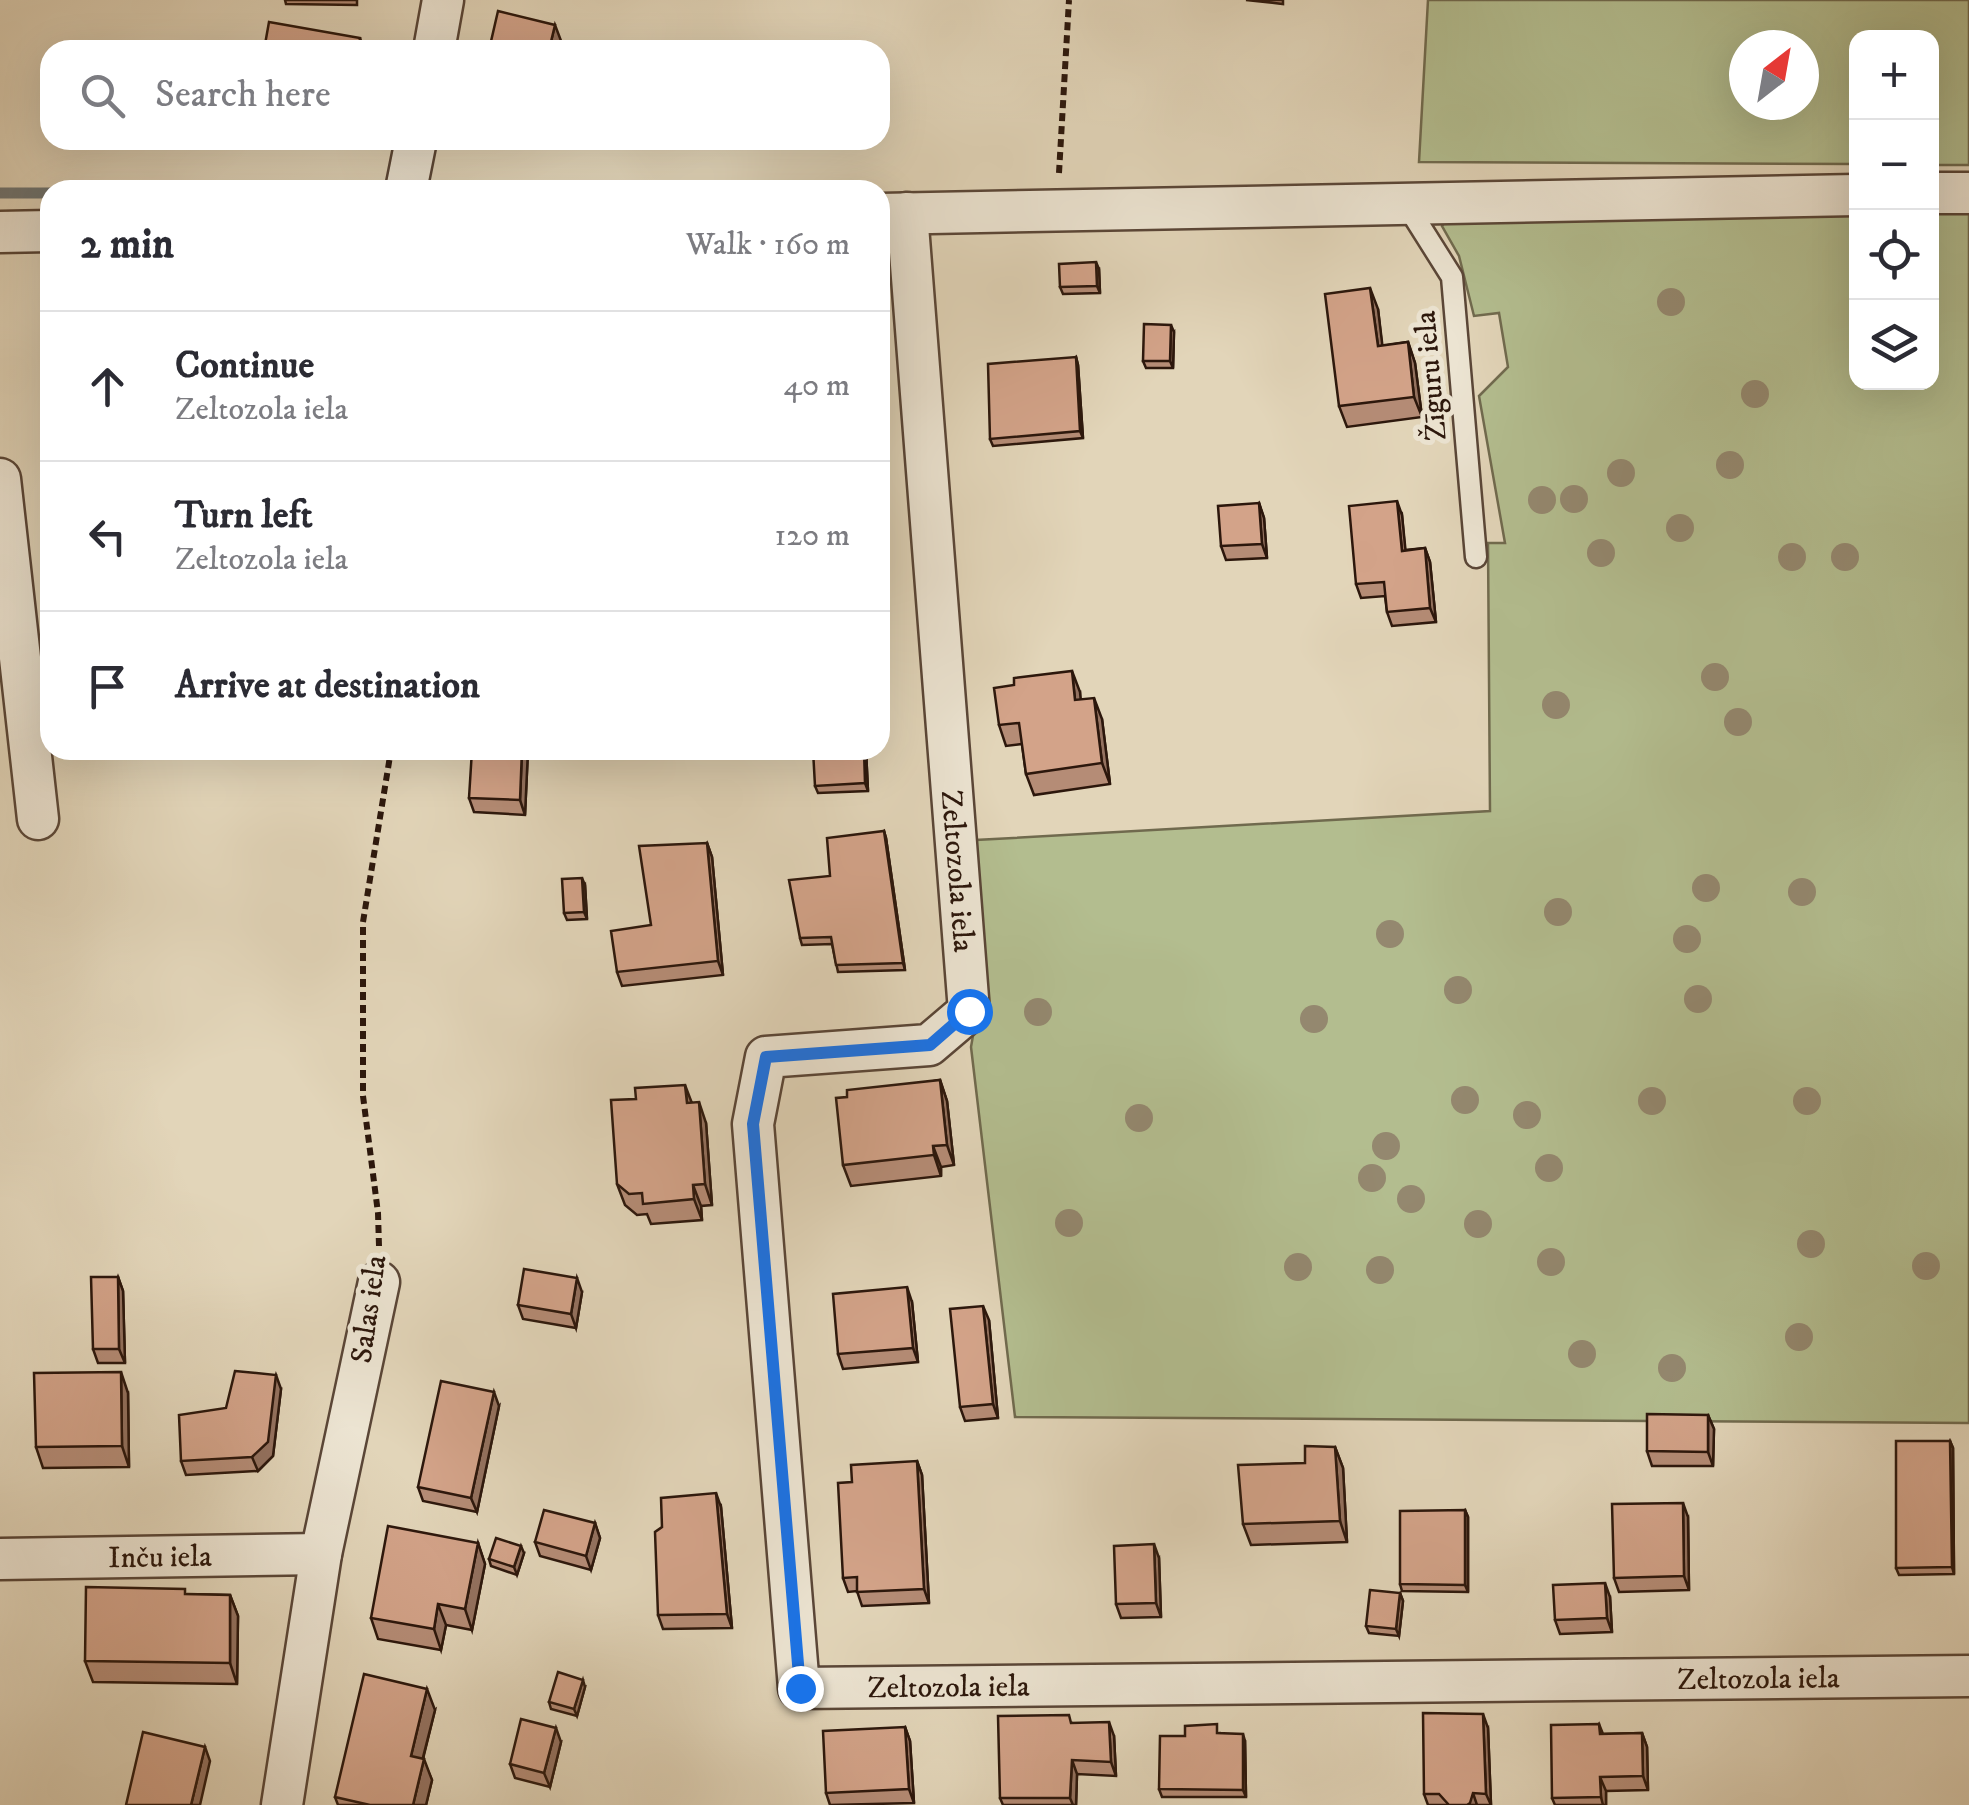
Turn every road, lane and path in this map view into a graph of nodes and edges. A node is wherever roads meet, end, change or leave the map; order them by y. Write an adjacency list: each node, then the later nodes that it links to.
1 (444, 0): 3 (street)
2 (1068, 0): 10 (path)
3 (436, 40)
4 (414, 150): 5 (street)
5 (408, 180)
6 (1969, 193): 7 (street)
7 (1939, 194)
8 (1849, 195): 9 (street)
9 (1406, 204): 10 (street); 15 (lane, Žīguru iela)
10 (1057, 211): 11 (street)
11 (893, 214): 21 (street, Zeltozola iela)
12 (40, 231): 13 (street)
13 (0, 232)
14 (0, 479): 17 (street)
15 (1476, 556)
16 (390, 760): 18 (path, Salas iela)
17 (38, 819)
18 (379, 1282): 19 (street, Salas iela)
19 (320, 1554): 20 (street, Inču iela); 22 (street, Salas iela)
20 (0, 1560)
21 (1969, 1676)
22 (282, 1805)

